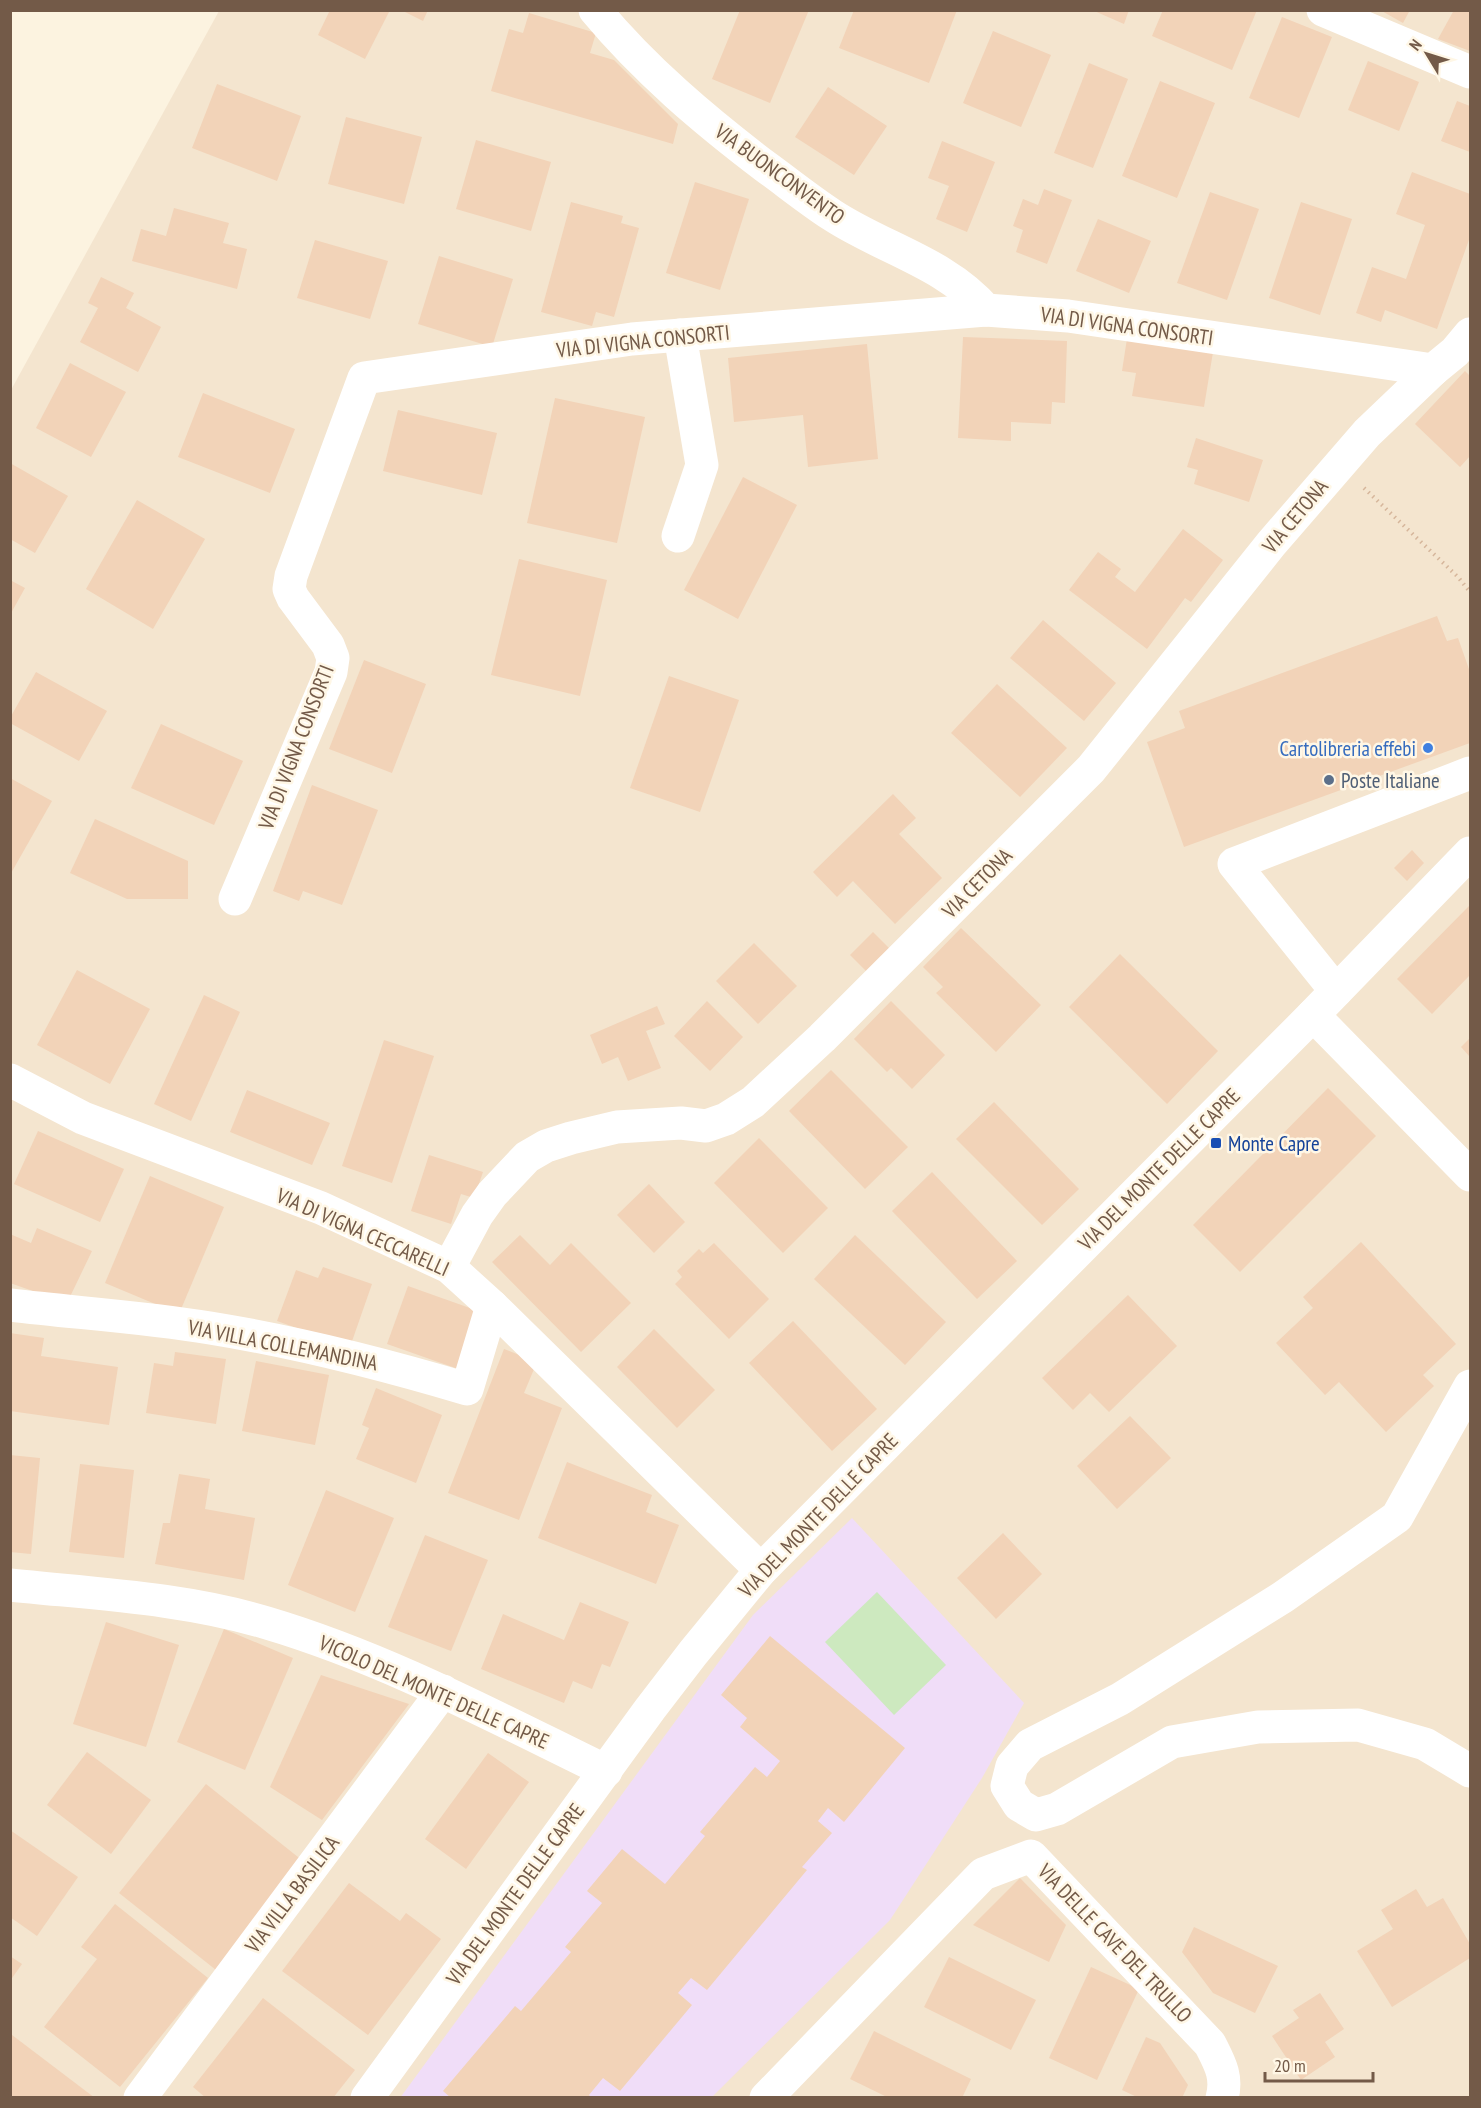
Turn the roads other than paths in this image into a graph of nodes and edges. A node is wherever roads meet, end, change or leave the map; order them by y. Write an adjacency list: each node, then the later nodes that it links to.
1 (595, 10): 4 (street, VIA BUONCONVENTO)
2 (1323, 10): 3 (street)
3 (1470, 72)
4 (986, 310): 6 (street, VIA DI VIGNA CONSORTI); 7 (street, VIA DI VIGNA CONSORTI)
5 (1470, 334): 7 (street)
6 (680, 335): 8 (street); 11 (street, VIA DI VIGNA CONSORTI)
7 (1433, 370): 16 (street, VIA CETONA)
8 (678, 536)
9 (1470, 773): 12 (street)
10 (1470, 853): 12 (street, VIA DEL MONTE DELLE CAPRE)
11 (235, 898)
12 (1336, 991): 13 (street, VIA DEL MONTE DELLE CAPRE)
13 (1313, 1015): 15 (street); 20 (street, VIA DEL MONTE DELLE CAPRE)
14 (10, 1080): 16 (street, VIA DI VIGNA CECCARELLI)
15 (1470, 1175)
16 (449, 1267): 18 (street, VIA DI VIGNA CECCARELLI)
17 (10, 1305): 18 (street, VIA VILLA COLLEMANDINA)
18 (492, 1306): 20 (street, VIA DI VIGNA CECCARELLI)
19 (1470, 1386): 24 (street)
20 (761, 1570): 23 (street, VIA DEL MONTE DELLE CAPRE)
21 (10, 1585): 22 (street, VICOLO DEL MONTE DELLE CAPRE)
22 (443, 1692): 23 (street, VICOLO DEL MONTE DELLE CAPRE); 25 (street, VIA VILLA BASILICA)
23 (606, 1770): 26 (street, VIA DEL MONTE DELLE CAPRE)
24 (1470, 1771)
25 (140, 2097)
26 (367, 2097)
27 (766, 2097): 28 (street, VIA DELLE CAVE DEL TRULLO)
28 (1222, 2097)

